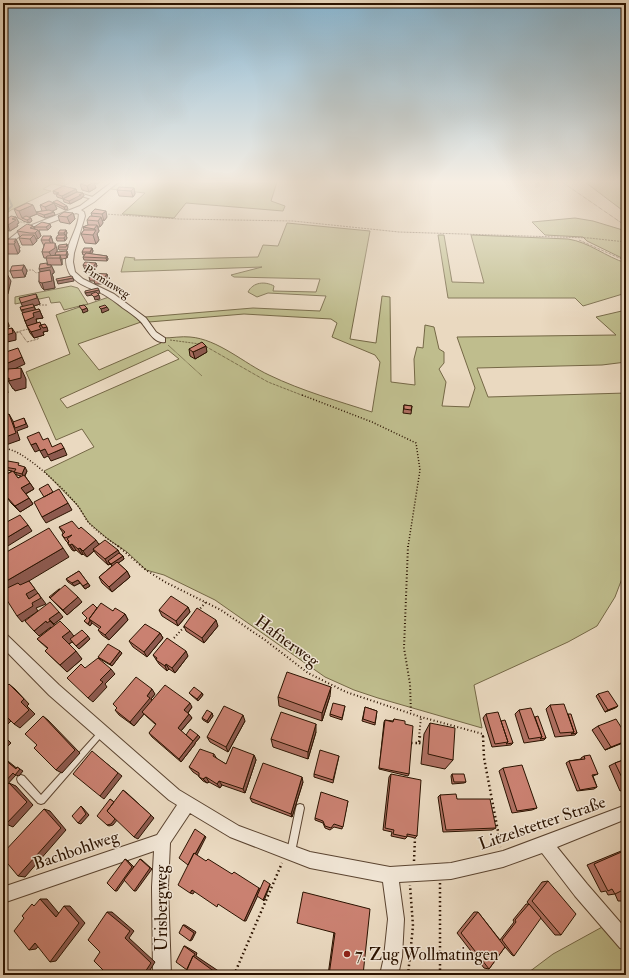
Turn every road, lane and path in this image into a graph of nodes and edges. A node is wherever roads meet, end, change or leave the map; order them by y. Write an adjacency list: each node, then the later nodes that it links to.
1 (28, 228): 6 (street)
2 (78, 228): 18 (street, Pirminweg)
3 (357, 228): 4 (path)
4 (577, 239): 5 (path); 7 (path)
5 (626, 242)
6 (3, 248)
7 (626, 261)
8 (13, 270): 10 (path)
9 (23, 270): 11 (path)
10 (3, 271)
11 (42, 272)
12 (48, 305): 13 (path)
13 (39, 306)
14 (33, 328): 15 (path)
15 (9, 334)
16 (12, 334): 17 (path)
17 (39, 337)
18 (162, 340): 19 (path); 26 (path)
19 (202, 376)
20 (3, 449): 21 (path, Hafnerweg)
21 (206, 602): 22 (path); 26 (path, Hafnerweg)
22 (196, 612)
23 (186, 625): 24 (path)
24 (174, 638)
25 (3, 639): 28 (street, Litzelstetter Straße)
26 (411, 713): 27 (path, Hafnerweg)
27 (421, 717): 30 (path); 40 (path, Hafnerweg)
28 (101, 732): 32 (lane); 33 (street, Litzelstetter Straße)
29 (411, 743): 30 (path)
30 (419, 743): 31 (path)
31 (423, 744)
32 (21, 779)
33 (187, 804): 37 (street); 39 (street, Litzelstetter Straße)
34 (300, 808): 39 (lane)
35 (626, 812): 38 (street, Litzelstetter Straße)
36 (415, 838): 42 (path)
37 (162, 840): 44 (street, Bachbohlweg); 46 (street, Urisbergweg)
38 (545, 844): 40 (street, Litzelstetter Straße); 45 (street)
39 (289, 853): 43 (street, Litzelstetter Straße); 47 (path)
40 (503, 859): 41 (street, Litzelstetter Straße)
41 (440, 872): 42 (street, Litzelstetter Straße); 50 (path)
42 (411, 873): 43 (street, Litzelstetter Straße); 49 (path)
43 (390, 875): 48 (street)
44 (3, 895)
45 (626, 942)
46 (162, 975)
47 (234, 975)
48 (389, 975)
49 (408, 975)
50 (440, 975)

